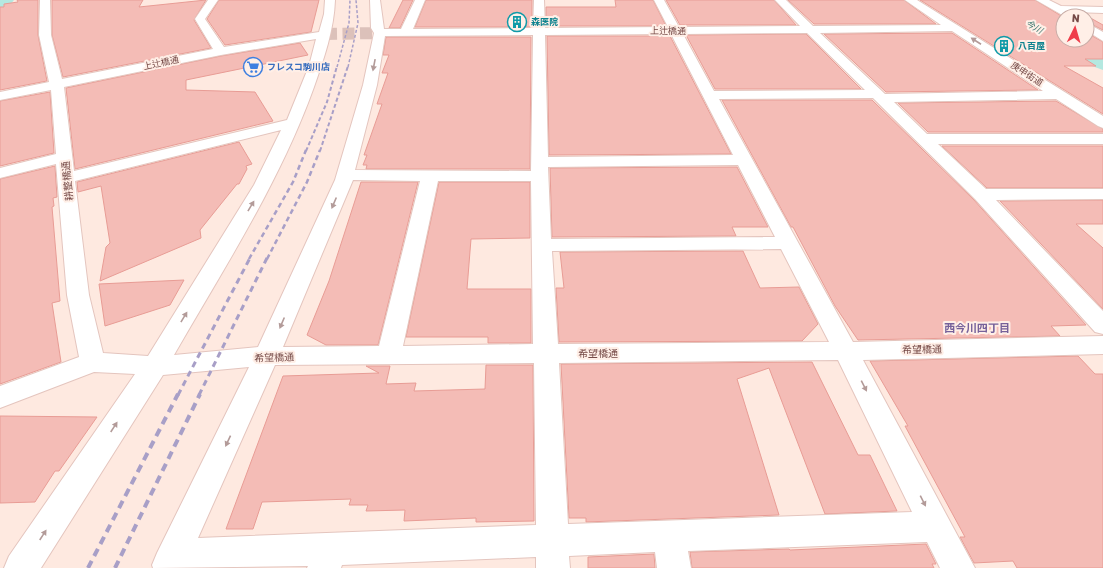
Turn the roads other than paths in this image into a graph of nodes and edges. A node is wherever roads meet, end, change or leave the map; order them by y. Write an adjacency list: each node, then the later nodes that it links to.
1 (45, 0): 20 (street, 耕整橋通)
2 (213, 0): 19 (street)
3 (330, 0): 18 (street)
4 (375, 0): 17 (street)
5 (420, 0): 16 (street)
6 (539, 0): 15 (street)
7 (659, 0): 14 (street)
8 (780, 0): 13 (street)
9 (910, 0): 12 (street, 庚申街道)
10 (1041, 0): 11 (street)
11 (1060, 8)
12 (955, 28): 13 (street, 上辻橋通); 22 (street, 庚申街道, one-way to 12)
13 (809, 29): 14 (street, 上辻橋通); 24 (street)
14 (674, 30): 15 (street, 上辻橋通); 21 (street)
15 (540, 31): 16 (street, 上辻橋通); 31 (street)
16 (406, 32): 17 (street, 上辻橋通)
17 (380, 33): 33 (street, one-way to 33)
18 (324, 34): 19 (street, 上辻橋通); 25 (street)
19 (221, 51): 20 (street, 上辻橋通)
20 (58, 85): 23 (street, 上辻橋通); 29 (street, 耕整橋通)
21 (709, 95): 24 (street); 30 (street)
22 (1060, 95): 24 (street); 26 (street, 庚申街道)
23 (0, 96)
24 (878, 96): 27 (street)
25 (293, 123): 35 (street); 47 (street, one-way to 25)
26 (1103, 123)
27 (923, 138): 28 (street); 37 (street)
28 (1103, 139)
29 (64, 157): 32 (street); 35 (street, 耕整橋通)
30 (744, 160): 31 (street); 38 (street)
31 (540, 169): 34 (street); 39 (street)
32 (0, 173)
33 (345, 175): 34 (street); 45 (street, one-way to 45)
34 (430, 176): 44 (street)
35 (67, 178): 46 (street, 耕整橋通)
36 (1103, 194): 37 (street)
37 (981, 195): 40 (street)
38 (788, 243): 39 (street); 42 (street)
39 (541, 245): 43 (street)
40 (1103, 326)
41 (1103, 345): 42 (street, 希望橋通)
42 (846, 351): 43 (street, 希望橋通); 49 (street, one-way to 49)
43 (546, 353): 44 (street, 希望橋通); 51 (street)
44 (388, 355): 45 (street, 希望橋通)
45 (267, 356): 47 (street, 希望橋通); 53 (street, one-way to 53)
46 (94, 362): 47 (street, 希望橋通); 48 (street)
47 (155, 366): 54 (street, one-way to 47)
48 (0, 397)
49 (936, 526): 50 (street); 56 (street)
50 (669, 537): 51 (street); 55 (street)
51 (552, 554): 52 (street)
52 (327, 559): 53 (street)
53 (171, 561)
54 (21, 568)
55 (674, 568)
56 (958, 568)

